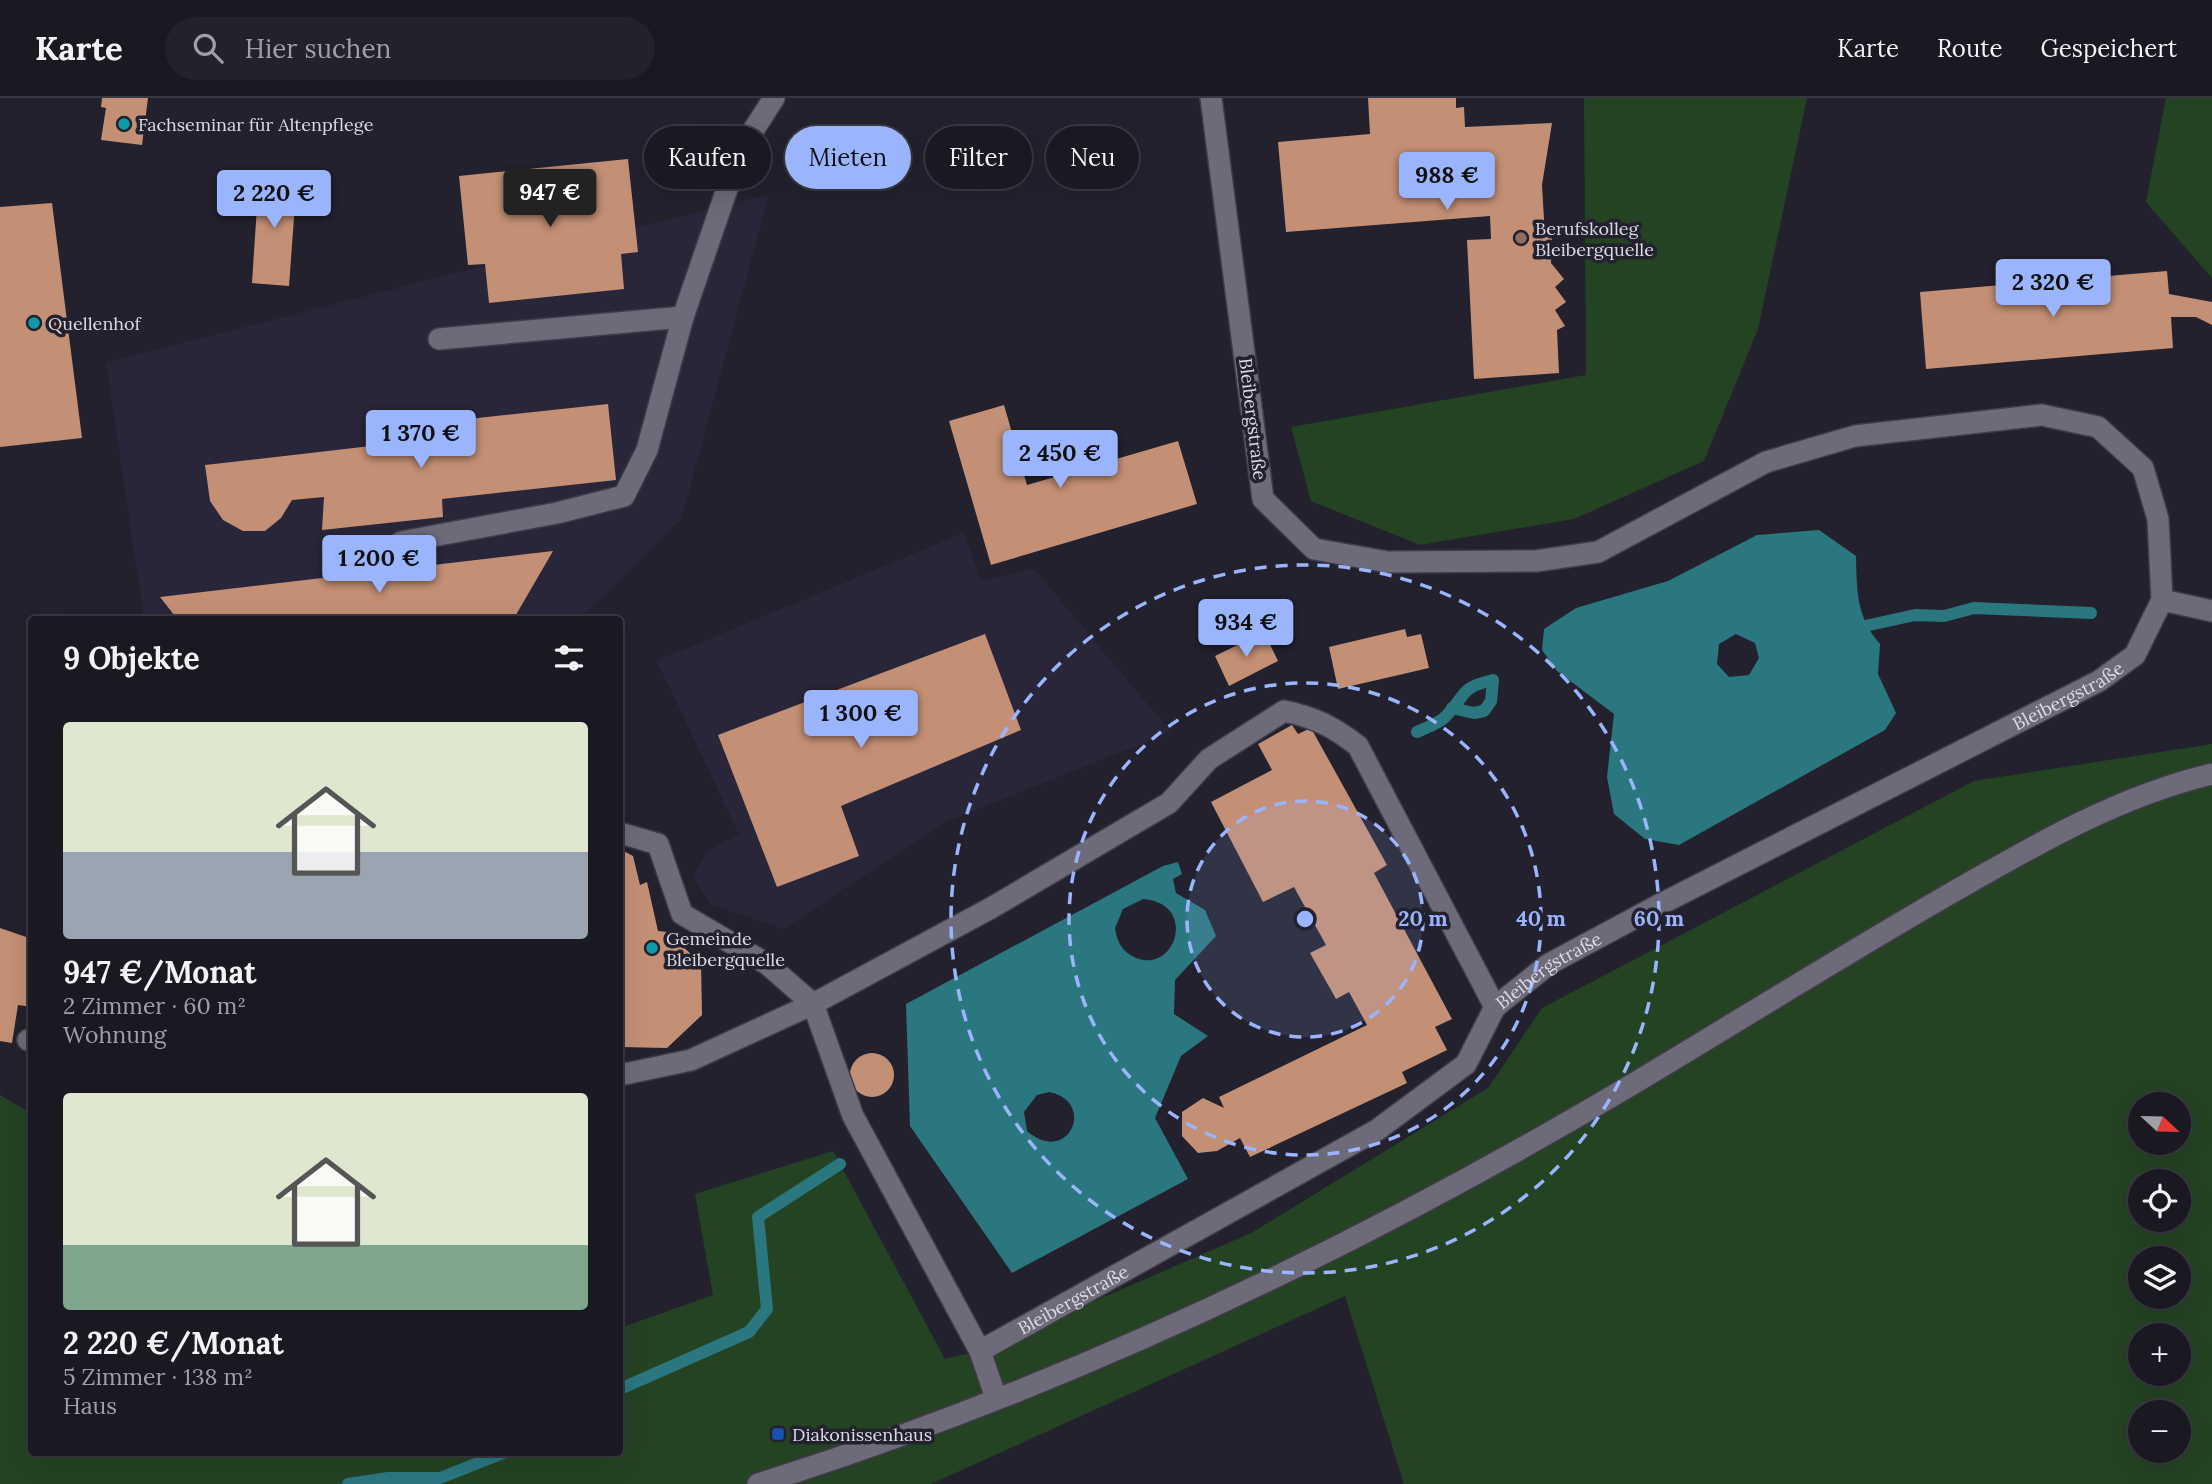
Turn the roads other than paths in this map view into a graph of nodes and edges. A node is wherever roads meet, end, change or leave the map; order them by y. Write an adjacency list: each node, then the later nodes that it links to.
1 (774, 98): 3 (street)
2 (1211, 98): 6 (street, Bleibergstraße)
3 (683, 317): 4 (street); 5 (street)
4 (439, 339)
5 (401, 541)
6 (2162, 600): 7 (street); 11 (street, Bleibergstraße)
7 (2212, 611)
8 (2212, 774): 14 (street)
9 (623, 834): 10 (street)
10 (813, 1004): 11 (street); 12 (street); 13 (street)
11 (1495, 1007): 13 (street, Bleibergstraße)
12 (623, 1074)
13 (980, 1351): 14 (street)
14 (996, 1398): 15 (street)
15 (758, 1484)

